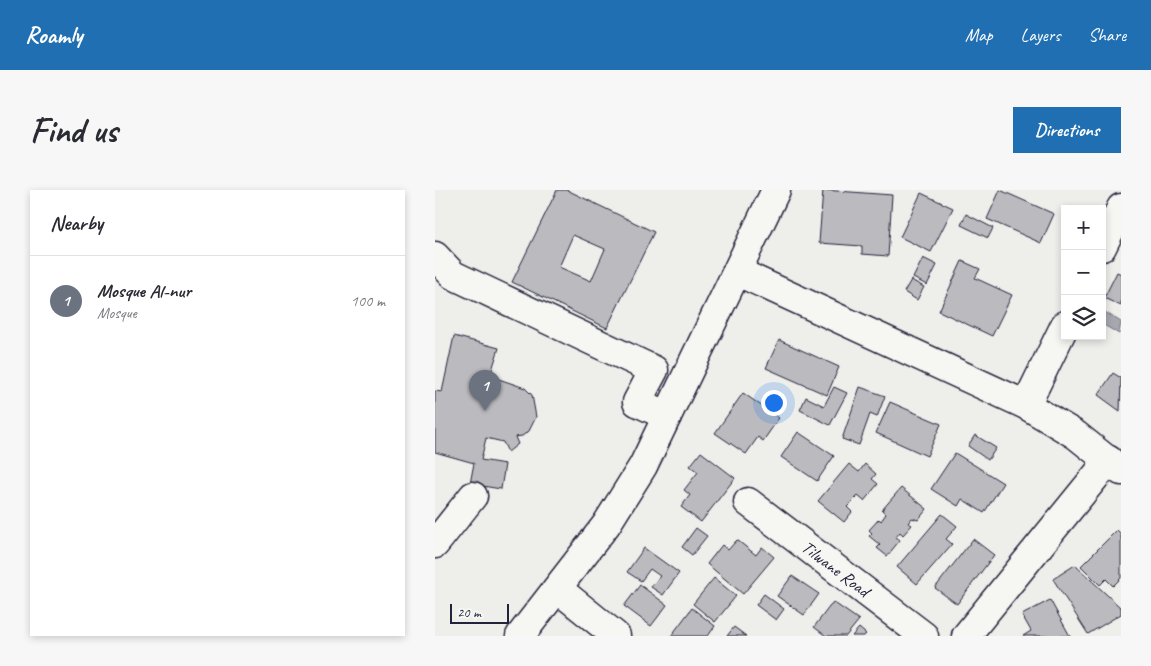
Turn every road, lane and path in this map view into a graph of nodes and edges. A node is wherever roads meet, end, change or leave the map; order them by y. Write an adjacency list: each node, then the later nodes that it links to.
1 (776, 190): 5 (street)
2 (1121, 208): 3 (street)
3 (1106, 239)
4 (435, 256): 8 (street)
5 (738, 272): 7 (street); 8 (street)
6 (1061, 333): 7 (street)
7 (1026, 405): 9 (street)
8 (667, 416): 13 (street)
9 (1115, 466): 17 (street)
10 (473, 496): 12 (street)
11 (748, 502): 16 (street, Tilwane Road)
12 (435, 544)
13 (558, 589): 14 (street); 15 (street)
14 (520, 636)
15 (617, 636)
16 (924, 636)
17 (966, 636)

